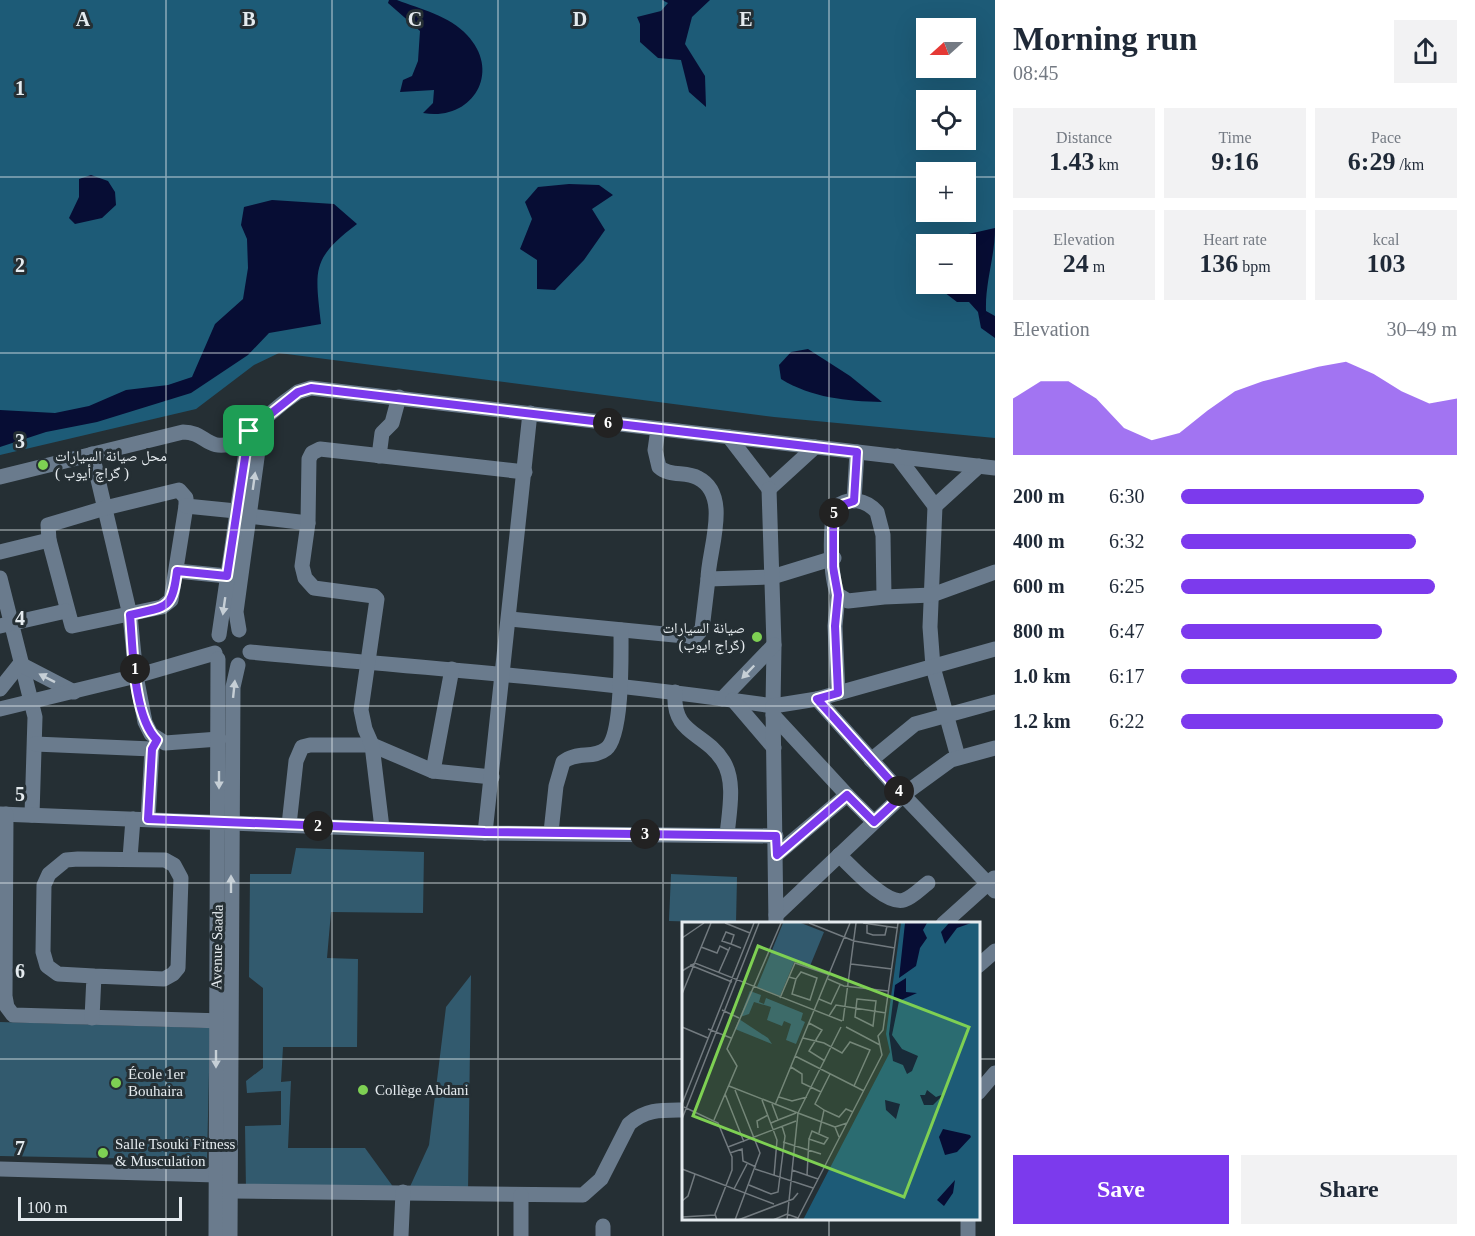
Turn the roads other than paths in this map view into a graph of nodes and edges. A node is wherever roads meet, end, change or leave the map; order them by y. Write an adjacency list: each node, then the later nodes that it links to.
1 (399, 397): 2 (street); 3 (street); 10 (street)
2 (530, 413): 4 (street); 14 (street)
3 (262, 420): 5 (street); 21 (street, one-way to 3)
4 (658, 429): 6 (street); 31 (street)
5 (249, 431): 9 (street); 21 (street)
6 (729, 437): 7 (street); 16 (street)
7 (814, 447): 8 (street); 16 (street)
8 (857, 452): 11 (street); 17 (street)
9 (92, 454): 15 (street); 20 (street)
10 (380, 456): 14 (street); 22 (street)
11 (897, 456): 12 (street); 19 (street)
12 (979, 466): 13 (street); 19 (street)
13 (995, 468)
14 (525, 472): 37 (street)
15 (0, 477)
16 (769, 489): 28 (street)
17 (854, 501): 25 (street); 34 (street)
18 (186, 506): 20 (street); 21 (street); 26 (street)
19 (935, 506): 33 (street)
20 (105, 507): 23 (street); 36 (street)
21 (242, 514): 22 (street); 30 (street)
22 (308, 523): 46 (street)
23 (49, 540): 24 (street); 35 (street)
24 (0, 552)
25 (834, 558): 28 (street); 32 (street)
26 (177, 571): 30 (street); 36 (street)
27 (995, 572): 33 (street)
28 (772, 577): 31 (street); 42 (street)
29 (0, 578): 38 (street)
30 (234, 578): 39 (street); 41 (street, one-way to 41)
31 (708, 579): 40 (street)
32 (838, 595): 34 (street); 57 (street)
33 (932, 595): 34 (street); 49 (street)
34 (884, 597)
35 (66, 611): 36 (street); 38 (street)
36 (130, 615): 51 (street)
37 (510, 619): 40 (street); 52 (street)
38 (5, 624): 47 (street)
39 (239, 630): 41 (street); 44 (street)
40 (621, 630): 53 (street)
41 (219, 635): 45 (street)
42 (774, 645): 58 (street, one-way to 58); 63 (street)
43 (995, 649): 49 (street)
44 (250, 652): 46 (street); 48 (street)
45 (216, 656): 48 (street); 51 (street); 65 (street, Avenue Saada)
46 (366, 661): 50 (street); 68 (street)
47 (20, 664): 54 (street); 55 (street, one-way to 47); 60 (street)
48 (238, 665): 82 (street, Avenue Saada, one-way to 48)
49 (933, 667): 57 (street); 64 (street)
50 (452, 669): 52 (street); 73 (street)
51 (136, 676): 55 (street); 67 (street)
52 (504, 676): 53 (street); 74 (street)
53 (621, 686): 56 (street); 86 (street)
54 (0, 688)
55 (74, 692): 60 (street)
56 (675, 692): 58 (street); 87 (street)
57 (838, 693): 59 (street)
58 (728, 699): 63 (street); 69 (street)
59 (817, 699): 63 (street); 72 (street)
60 (30, 701): 62 (street); 66 (street)
61 (995, 702): 64 (street)
62 (0, 709)
63 (773, 710): 69 (street); 75 (street)
64 (947, 717): 71 (street); 72 (street)
65 (219, 739): 67 (street); 82 (street, Avenue Saada, one-way to 82)
66 (35, 744): 67 (street); 78 (street)
67 (154, 745): 80 (street)
68 (372, 745): 73 (street); 83 (street); 84 (street)
69 (774, 748): 88 (street)
70 (992, 753): 71 (street)
71 (958, 757): 76 (street)
72 (872, 760): 76 (street)
73 (434, 771): 74 (street)
74 (492, 777): 85 (street)
75 (847, 795): 81 (street); 89 (street)
76 (903, 795): 81 (street); 93 (street)
77 (3, 814): 78 (street); 99 (street)
78 (32, 815): 79 (street)
79 (133, 819): 80 (street); 91 (street)
80 (148, 819): 82 (street)
81 (874, 822): 90 (street)
82 (225, 823): 83 (street); 100 (street, Avenue Saada); 101 (street, Avenue Saada, one-way to 82)
83 (289, 825): 84 (street)
84 (382, 828): 85 (street)
85 (485, 832): 86 (street)
86 (551, 832): 87 (street)
87 (727, 835): 88 (street)
88 (776, 836): 89 (street)
89 (777, 855): 94 (street)
90 (839, 855): 92 (street); 94 (street)
91 (130, 858): 98 (street); 98 (street)
92 (928, 883)
93 (993, 884): 95 (street)
94 (776, 920)
95 (946, 922)
96 (995, 951): 97 (street)
97 (980, 964)
98 (94, 976): 99 (street)
99 (92, 1018): 100 (street)
100 (216, 1021): 101 (street); 106 (street, Avenue Saada, one-way to 106)
101 (232, 1021): 107 (street, Avenue Saada)
102 (995, 1072): 103 (street)
103 (980, 1091)
104 (682, 1110): 109 (street)
105 (0, 1169): 106 (street)
106 (217, 1175): 107 (street); 110 (street, Avenue Saada)
107 (231, 1191): 108 (street); 111 (street, Avenue Saada)
108 (403, 1192): 109 (street); 112 (street)
109 (521, 1195): 113 (street)
110 (216, 1236)
111 (230, 1236)
112 (401, 1236)
113 (521, 1236)

